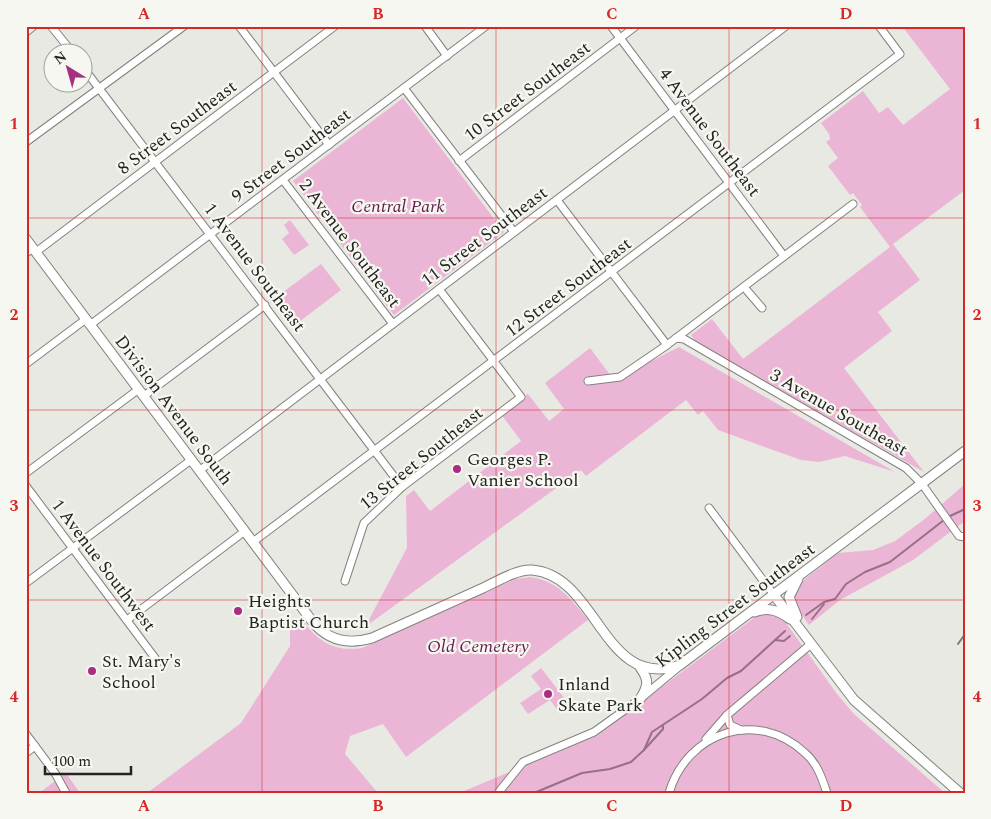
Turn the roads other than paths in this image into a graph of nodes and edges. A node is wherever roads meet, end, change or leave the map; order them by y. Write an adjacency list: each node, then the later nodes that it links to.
1 (32, 26): 12 (street)
2 (51, 26): 14 (street)
3 (184, 26): 19 (street)
4 (239, 26): 16 (street)
5 (335, 26): 16 (street, 8 Street Southeast)
6 (425, 26): 15 (street)
7 (486, 26): 15 (street, 9 Street Southeast)
8 (611, 26): 13 (street, 4 Avenue Southeast)
9 (636, 26): 13 (street, 10 Street Southeast)
10 (786, 26): 20 (street, 11 Street Southeast)
11 (880, 26): 26 (street, 12 Street Southeast)
12 (26, 30)
13 (620, 38): 20 (street, 4 Avenue Southeast); 23 (street, 10 Street Southeast)
14 (64, 42)
15 (447, 56): 18 (street, 9 Street Southeast)
16 (274, 73): 22 (street); 24 (street, 8 Street Southeast)
17 (92, 79): 19 (street, 1 Avenue Southeast)
18 (404, 88): 22 (street, 9 Street Southeast); 23 (street)
19 (100, 89): 21 (street); 24 (street, 1 Avenue Southeast)
20 (675, 111): 26 (street, 4 Avenue Southeast); 27 (street, 11 Street Southeast)
21 (26, 142)
22 (329, 145): 25 (street, 9 Street Southeast)
23 (459, 161): 29 (street)
24 (156, 162): 30 (street, 1 Avenue Southeast); 32 (street, 8 Street Southeast)
25 (283, 180): 30 (street, 9 Street Southeast); 40 (street, 2 Avenue Southeast)
26 (729, 183): 33 (street, 4 Avenue Southeast); 34 (street, 12 Street Southeast)
27 (557, 200): 29 (street, 11 Street Southeast); 34 (street)
28 (853, 204): 33 (street)
29 (514, 232): 36 (street, 11 Street Southeast)
30 (211, 234): 37 (street, 1 Avenue Southeast); 39 (street, 9 Street Southeast)
31 (26, 239): 32 (street, Division Avenue South)
32 (32, 251): 39 (street, Division Avenue South)
33 (784, 256): 35 (street)
34 (612, 272): 42 (street); 43 (street, 12 Street Southeast)
35 (744, 287): 38 (street); 41 (street)
36 (439, 289): 40 (street, 11 Street Southeast); 43 (street)
37 (265, 305): 45 (street, 1 Avenue Southeast); 47 (street)
38 (762, 308)
39 (88, 322): 44 (street, 9 Street Southeast); 47 (street, Division Avenue South)
40 (393, 324): 45 (street, 11 Street Southeast)
41 (676, 338): 42 (street); 53 (street, 3 Avenue Southeast)
42 (667, 345): 46 (street)
43 (494, 362): 48 (street, 12 Street Southeast); 55 (street, 13 Street Southeast)
44 (26, 364)
45 (320, 379): 48 (street, 1 Avenue Southeast); 51 (street, 11 Street Southeast)
46 (588, 381)
47 (141, 393): 50 (street, Division Avenue South); 52 (street)
48 (374, 450): 55 (street, 1 Avenue Southeast); 59 (street, 12 Street Southeast)
49 (965, 451): 53 (street, Kipling Street Southeast)
50 (191, 460): 51 (street, Division Avenue South); 60 (street)
51 (199, 471): 57 (street, Division Avenue South)
52 (26, 473)
53 (922, 484): 58 (street, 3 Avenue Southeast); 61 (street, Kipling Street Southeast)
54 (26, 486): 60 (street, 1 Avenue Southwest)
55 (402, 487): 62 (street, 13 Street Southeast)
56 (710, 508): 64 (street)
57 (245, 531): 59 (street, Division Avenue South); 66 (street)
58 (965, 537)
59 (253, 542): 71 (street, Division Avenue South)
60 (73, 548): 63 (street); 66 (street, 1 Avenue Southwest)
61 (807, 570): 64 (street, Kipling Street Southeast); 68 (street)
62 (345, 581)
63 (26, 583)
64 (774, 594): 65 (street, Kipling Street Southeast); 67 (street)
65 (747, 615): 67 (street); 69 (street, Kipling Street Southeast)
66 (127, 620): 70 (street, 1 Avenue Southwest)
67 (797, 625): 68 (street)
68 (809, 641): 73 (street); 83 (street)
69 (687, 660): 71 (street); 72 (street, Kipling Street Southeast)
70 (158, 662)
71 (640, 666): 72 (street)
72 (640, 699): 80 (street, Kipling Street Southeast)
73 (727, 715): 74 (street); 76 (street)
74 (741, 730): 76 (street); 82 (street)
75 (26, 734): 77 (street)
76 (702, 743): 81 (street)
77 (35, 746): 78 (street); 79 (street)
78 (26, 753)
79 (66, 793)
80 (498, 793)
81 (669, 793)
82 (827, 793)
83 (960, 793)

